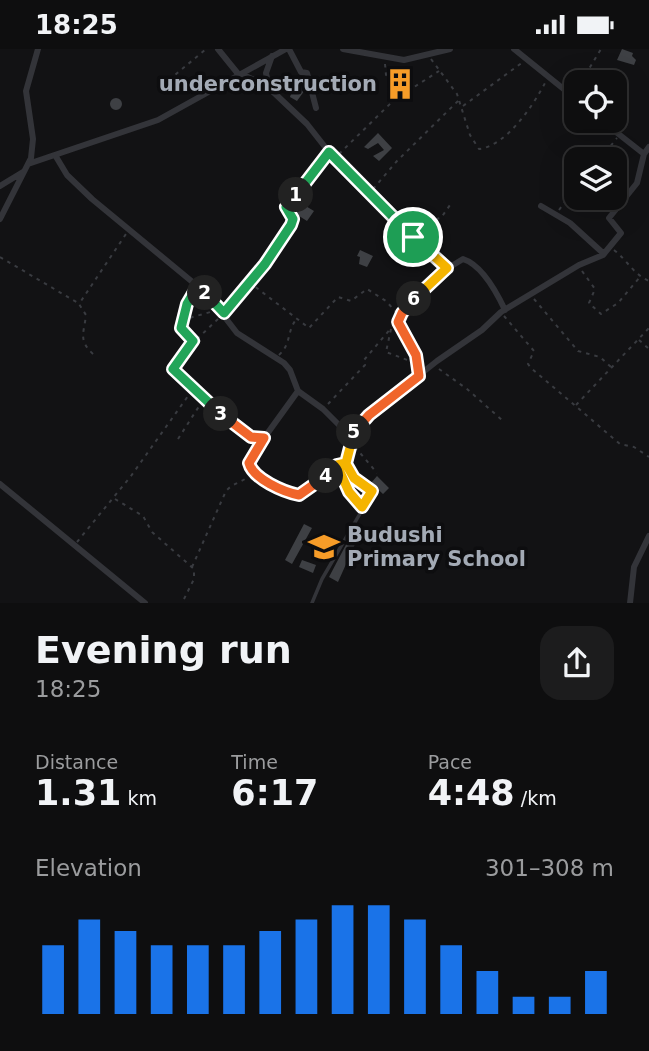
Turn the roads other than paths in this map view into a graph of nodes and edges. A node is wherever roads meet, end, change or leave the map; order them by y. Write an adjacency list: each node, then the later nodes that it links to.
1 (38, 49): 16 (street)
2 (218, 49): 8 (street)
3 (288, 49): 7 (street); 11 (street)
4 (343, 49): 5 (street)
5 (450, 49)
6 (514, 49): 10 (street)
7 (272, 57): 8 (street); 9 (street)
8 (240, 74): 9 (street); 15 (street)
9 (270, 87): 22 (street)
10 (564, 89)
11 (316, 108)
12 (615, 133): 14 (street)
13 (649, 147): 14 (street)
14 (644, 154): 21 (street)
15 (55, 155): 16 (street); 25 (street)
16 (28, 164): 17 (street)
17 (25, 171): 18 (street); 20 (street)
18 (0, 186)
19 (541, 206): 21 (street)
20 (0, 219)
21 (604, 254): 23 (street)
22 (447, 268): 23 (street); 24 (street)
23 (503, 311): 24 (street)
24 (419, 376): 26 (street)
25 (298, 391): 26 (street); 27 (street)
26 (353, 433): 27 (street)
27 (346, 464): 31 (lane)
28 (0, 484): 30 (street)
29 (649, 536): 32 (street)
30 (145, 603)
31 (313, 603)
32 (630, 603)

